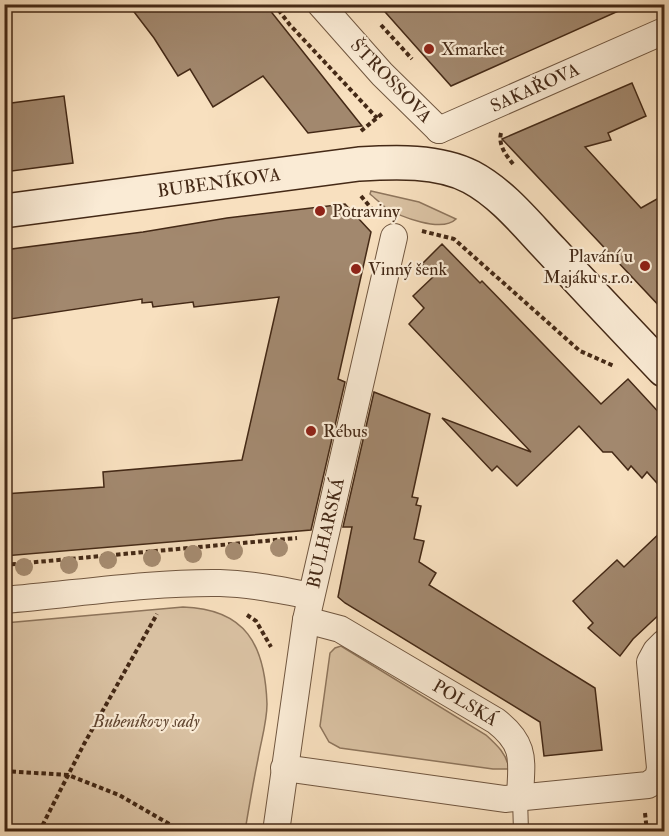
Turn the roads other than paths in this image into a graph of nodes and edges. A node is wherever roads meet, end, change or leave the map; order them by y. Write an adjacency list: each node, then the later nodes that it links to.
1 (320, 4): 3 (street, ŠTROSSOVA)
2 (664, 31): 3 (street, SAKAŘOVA)
3 (439, 130): 4 (street)
4 (433, 166): 5 (street, BUBENÍKOVA); 7 (street)
5 (4, 211)
6 (397, 229): 9 (street, BULHARSKÁ)
7 (660, 385)
8 (4, 600): 9 (street, POLSKÁ)
9 (309, 608): 11 (street, BULHARSKÁ); 12 (street, POLSKÁ)
10 (664, 643): 12 (street)
11 (284, 768): 12 (street); 13 (street, BULHARSKÁ)
12 (520, 798): 14 (lane)
13 (276, 831)
14 (521, 831)

